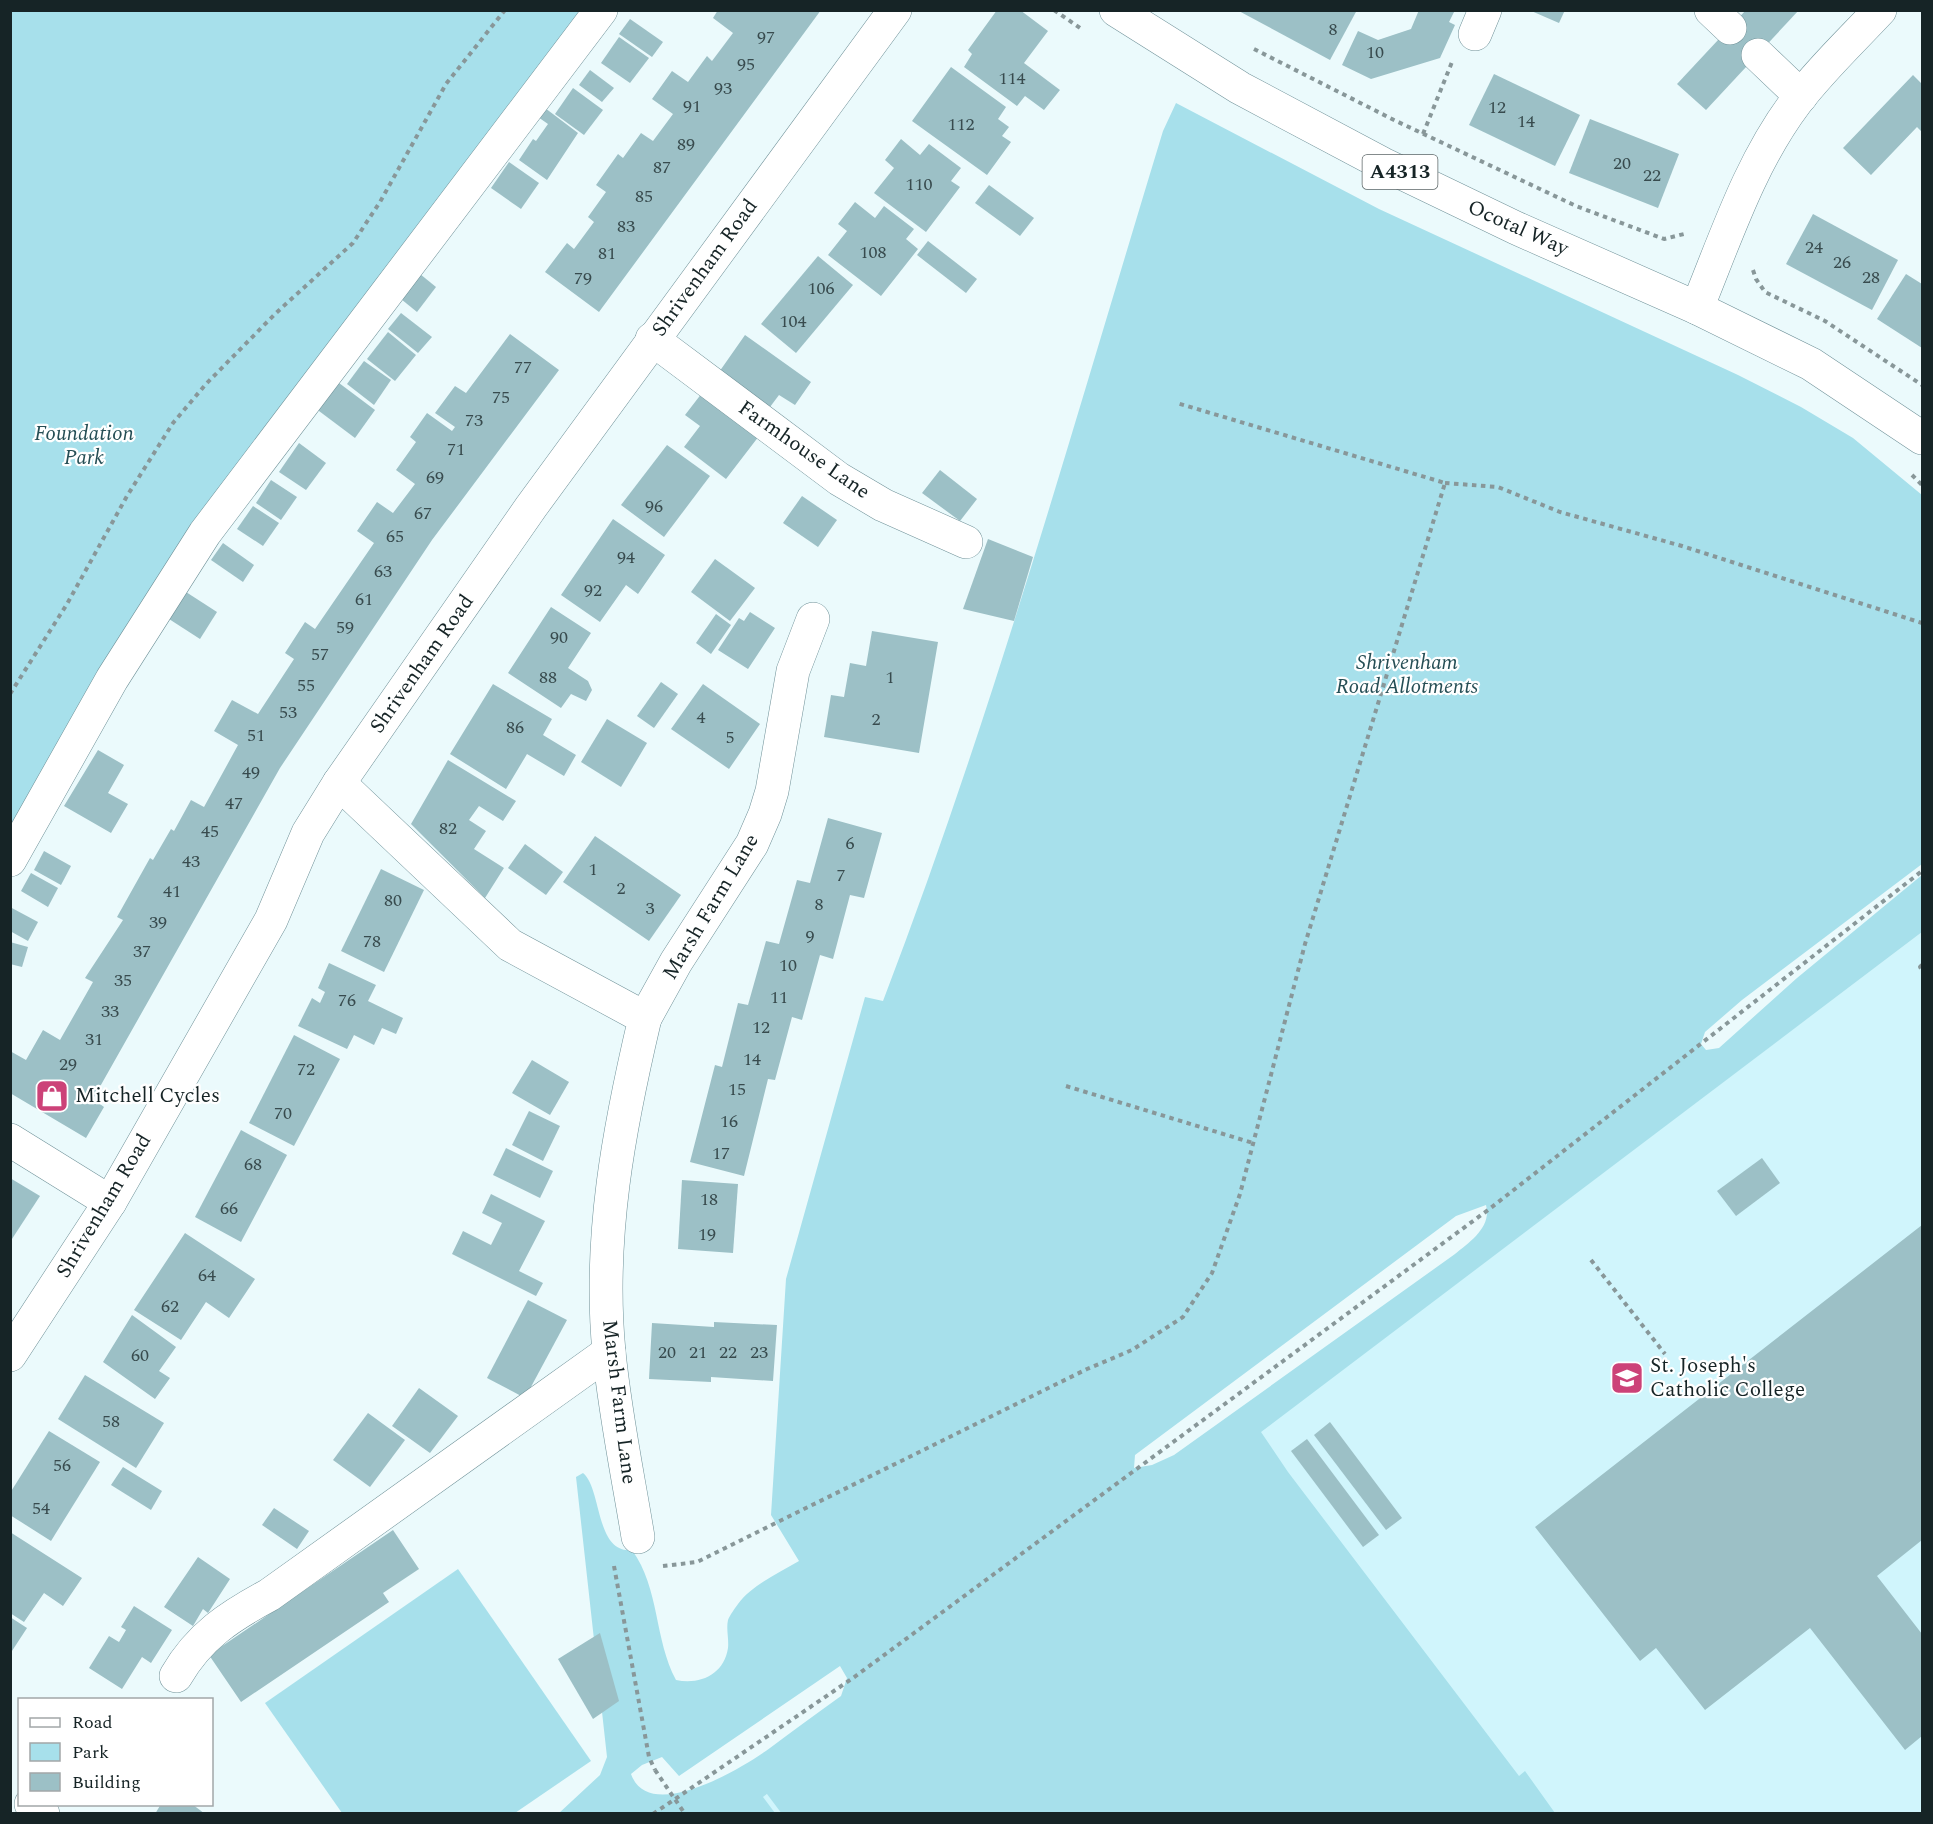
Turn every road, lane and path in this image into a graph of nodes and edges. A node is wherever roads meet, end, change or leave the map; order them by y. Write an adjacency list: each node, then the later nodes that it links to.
1 (505, 10): 21 (path)
2 (601, 10): 23 (street)
3 (895, 10): 13 (street, Shrivenham Road)
4 (1116, 10): 12 (street, Ocotal Way / A4313)
5 (1880, 10): 9 (street)
6 (1480, 22): 10 (path)
7 (1246, 44): 10 (path)
8 (1758, 55): 9 (street)
9 (1801, 96): 11 (street)
10 (1423, 134): 11 (path)
11 (1726, 235): 12 (street); 14 (path)
12 (1697, 308): 16 (street, Ocotal Way / A4313)
13 (652, 339): 18 (street, Farmhouse Lane); 22 (street, Shrivenham Road)
14 (1923, 385)
15 (1177, 403): 17 (path)
16 (1923, 438)
17 (1445, 483): 20 (path); 30 (path)
18 (966, 542)
19 (813, 619): 27 (street, Marsh Farm Lane)
20 (1923, 623)
21 (10, 694)
22 (339, 783): 27 (street); 31 (street, Shrivenham Road)
23 (10, 860)
24 (1923, 871): 39 (path)
25 (1923, 965): 26 (path)
26 (1923, 970)
27 (645, 1018): 33 (street, Marsh Farm Lane)
28 (1066, 1086): 30 (path)
29 (10, 1140): 31 (street)
30 (1253, 1143): 36 (path)
31 (110, 1202): 35 (street, Shrivenham Road)
32 (1591, 1260): 34 (path)
33 (609, 1352): 36 (street, Marsh Farm Lane); 38 (street)
34 (1665, 1354)
35 (10, 1355)
36 (638, 1537)
37 (612, 1558): 40 (path, bridge)
38 (176, 1676)
39 (653, 1814)
40 (685, 1814)

